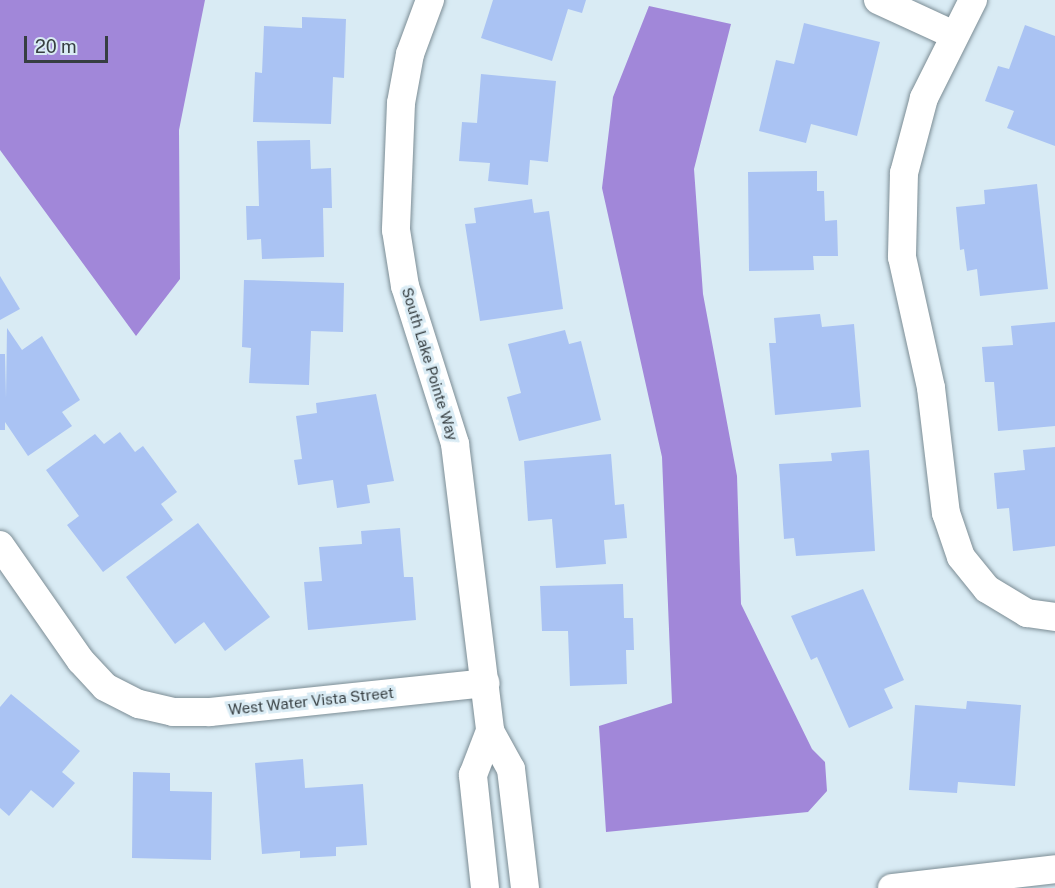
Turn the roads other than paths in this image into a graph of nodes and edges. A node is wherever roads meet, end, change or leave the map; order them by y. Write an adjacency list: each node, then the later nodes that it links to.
1 (430, 0): 7 (street, South Lake Pointe Way)
2 (878, 0): 4 (street)
3 (973, 0): 4 (street)
4 (954, 34): 6 (street)
5 (0, 545): 7 (street, West Water Vista Street)
6 (1055, 617)
7 (485, 683): 8 (street, South Lake Pointe Way)
8 (490, 732): 10 (street, South Lake Pointe Way); 11 (street, South Lake Pointe Way)
9 (1055, 869): 12 (street)
10 (485, 888)
11 (525, 888)
12 (892, 888)

